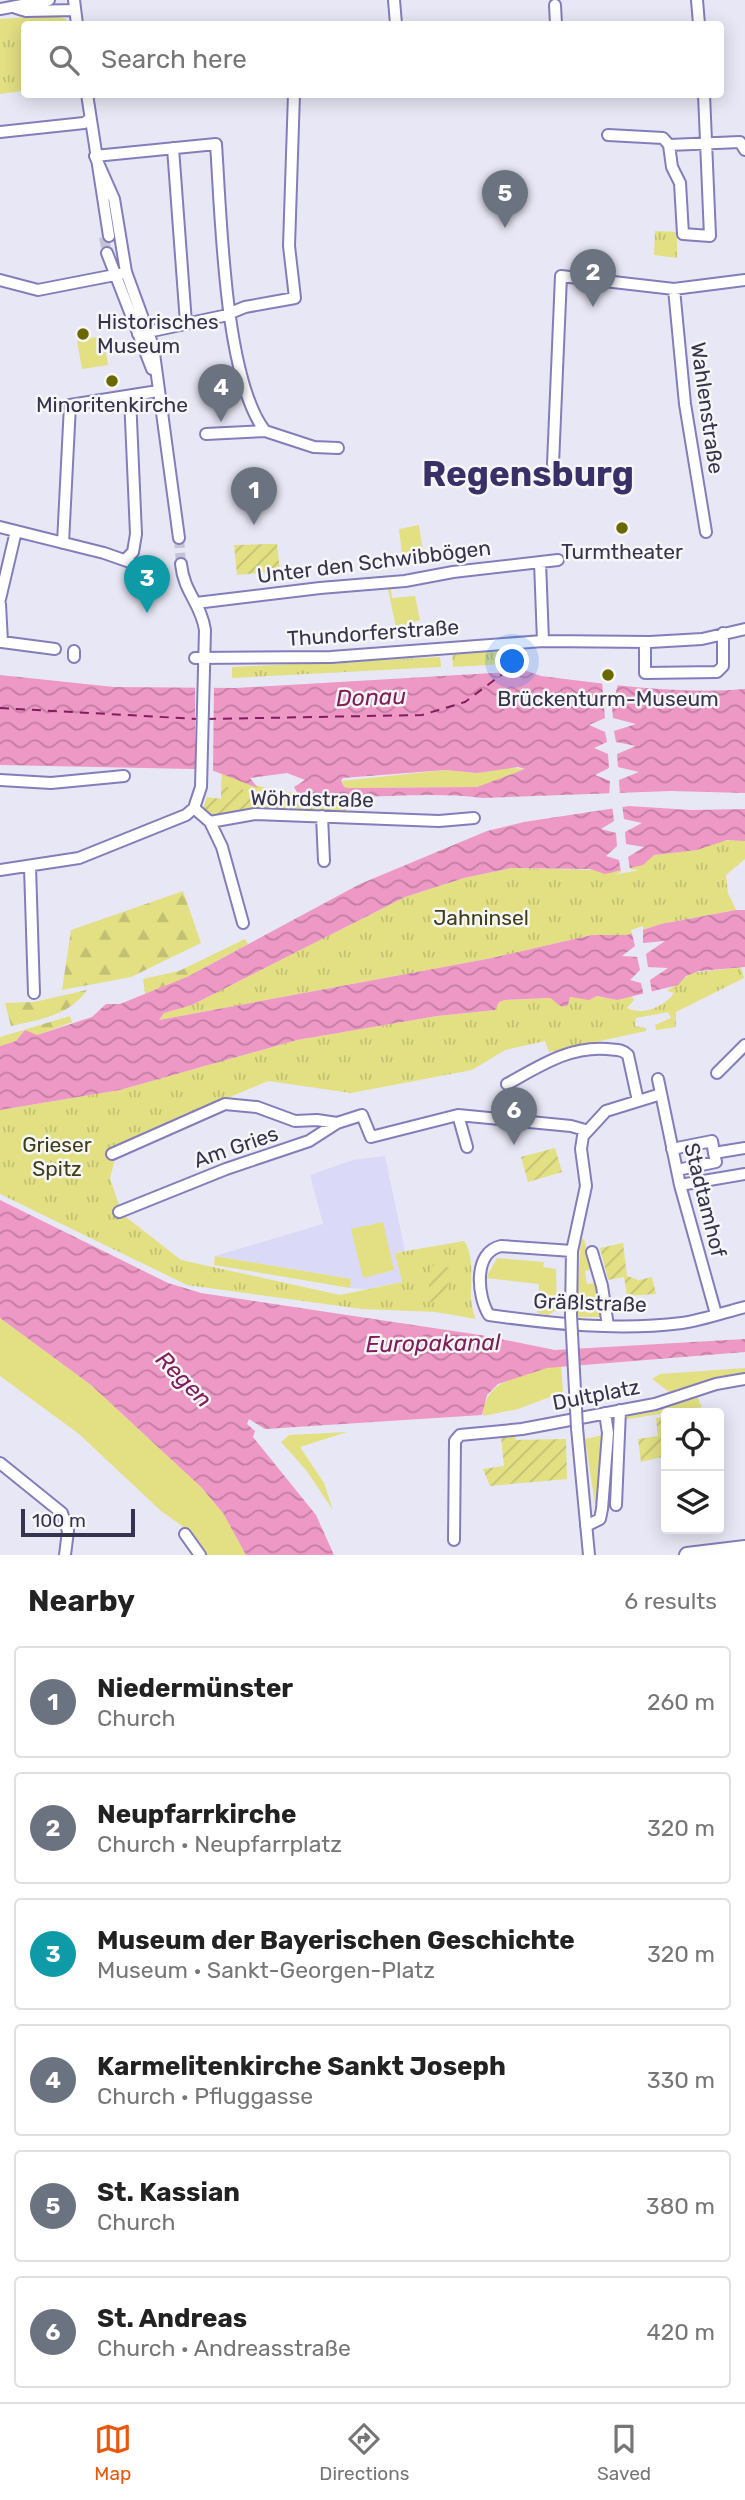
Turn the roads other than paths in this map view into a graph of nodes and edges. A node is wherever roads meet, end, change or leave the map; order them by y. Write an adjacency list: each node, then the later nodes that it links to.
1 (49, 0): 6 (street)
2 (394, 0): 8 (street)
3 (697, 0): 10 (street)
4 (75, 5): 6 (street)
5 (555, 5): 9 (street)
6 (16, 8): 7 (street)
7 (0, 9)
8 (396, 21)
9 (556, 21)
10 (699, 21)
11 (87, 98): 14 (street)
12 (294, 98): 28 (street)
13 (704, 98): 17 (street)
14 (90, 119): 15 (street); 21 (street)
15 (0, 132)
16 (608, 135): 18 (street)
17 (706, 143): 18 (street); 18 (street); 20 (street)
18 (670, 145)
19 (173, 148): 21 (street); 28 (street); 29 (street)
20 (745, 150)
21 (95, 156): 22 (street); 22 (street)
22 (119, 226): 24 (street)
23 (109, 252): 24 (street)
24 (120, 274): 26 (street); 30 (street)
25 (745, 279): 27 (street)
26 (0, 280)
27 (674, 289): 36 (street); 39 (street, Wahlenstraße)
28 (230, 313): 29 (street); 33 (street)
29 (186, 323): 30 (street)
30 (143, 333): 31 (street)
31 (158, 391): 32 (street); 40 (street)
32 (130, 397): 41 (street); 42 (street)
33 (265, 431): 34 (street); 35 (street)
34 (206, 434)
35 (338, 448)
36 (554, 464)
37 (0, 527): 38 (street)
38 (16, 531): 41 (street); 47 (street)
39 (706, 532)
40 (179, 538)
41 (63, 543): 42 (street)
42 (125, 560): 46 (street)
43 (558, 560): 44 (street, Unter den Schwibbögen)
44 (540, 562): 48 (street, Unter den Schwibbögen); 51 (street)
45 (181, 564): 48 (street)
46 (144, 567)
47 (0, 601): 52 (street)
48 (196, 603): 55 (street)
49 (745, 629): 50 (street, Thundorferstraße)
50 (723, 633): 53 (street, Thundorferstraße); 53 (street)
51 (543, 641): 53 (street, Thundorferstraße); 55 (street, Thundorferstraße)
52 (2, 642): 54 (street)
53 (645, 642)
54 (55, 649)
55 (200, 659): 58 (street)
56 (124, 776): 57 (street)
57 (0, 780)
58 (194, 808): 61 (street); 63 (street)
59 (322, 816): 60 (street, Wöhrdstraße); 61 (street, Wöhrdstraße); 62 (street)
60 (474, 818)
61 (210, 822): 65 (street)
62 (324, 861)
63 (30, 867): 64 (street); 66 (street)
64 (0, 870)
65 (243, 923)
66 (34, 993)
67 (745, 1045): 68 (street)
68 (720, 1071)
69 (658, 1079): 71 (street, Stadtamhof)
70 (507, 1084): 72 (street)
71 (661, 1094): 72 (street); 78 (street, Stadtamhof)
72 (638, 1101): 75 (street)
73 (458, 1115): 74 (street, Am Gries); 75 (street); 76 (street)
74 (337, 1123): 79 (street); 85 (street, Am Gries)
75 (585, 1130): 86 (street)
76 (467, 1147)
77 (745, 1148): 80 (street)
78 (672, 1149): 80 (street); 81 (street, Stadtamhof)
79 (112, 1154)
80 (715, 1157): 81 (street); 83 (street)
81 (677, 1170): 84 (street, Stadtamhof)
82 (745, 1174): 83 (street)
83 (719, 1179): 84 (street)
84 (680, 1185): 89 (street, Stadtamhof)
85 (120, 1212)
86 (572, 1251): 90 (street, Gräßlstraße); 96 (street, bridge)
87 (592, 1252): 90 (street)
88 (745, 1307): 89 (street, Gräßlstraße)
89 (716, 1314): 90 (street, Gräßlstraße)
90 (608, 1326)
91 (745, 1379): 92 (street, Dultplatz)
92 (620, 1410): 93 (street, Dultplatz); 95 (street)
93 (605, 1413): 96 (street); 98 (street, Dultplatz)
94 (0, 1463): 100 (street)
95 (617, 1505)
96 (586, 1526): 102 (street)
97 (185, 1534): 101 (street)
98 (454, 1539)
99 (745, 1548): 103 (main road)
100 (65, 1555)
101 (200, 1555)
102 (589, 1555)
103 (687, 1555)

